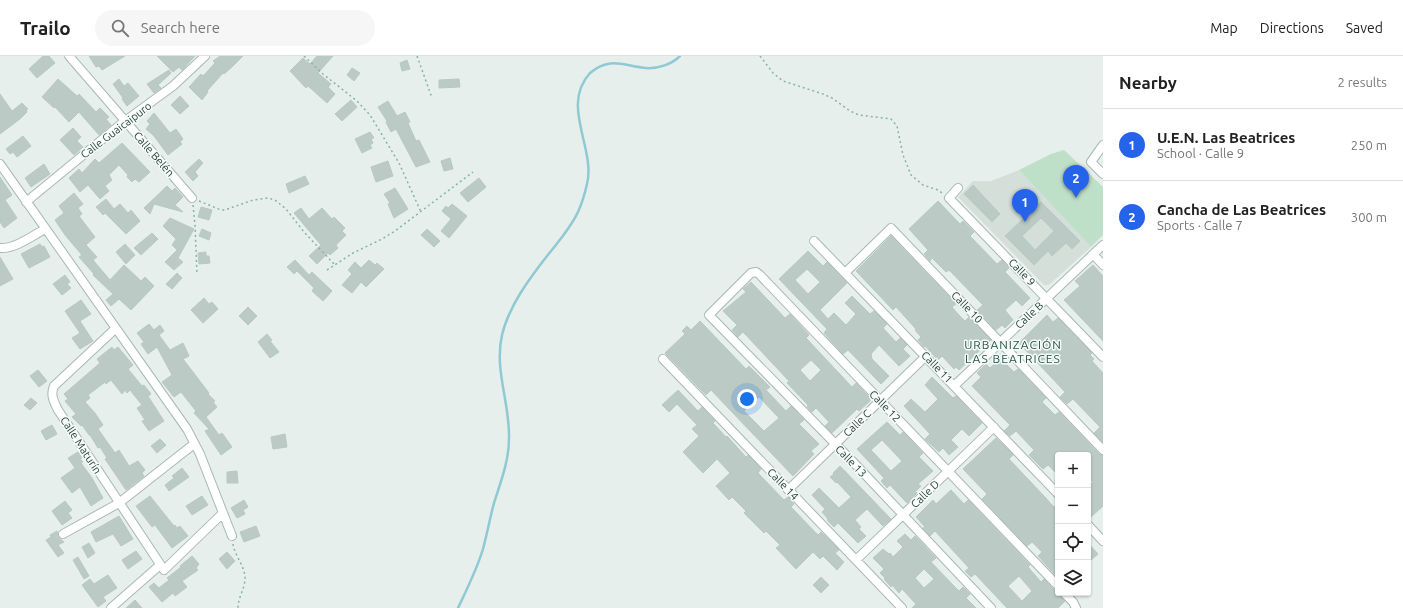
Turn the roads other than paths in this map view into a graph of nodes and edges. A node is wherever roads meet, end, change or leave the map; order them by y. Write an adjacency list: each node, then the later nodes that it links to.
1 (69, 56): 3 (street, Calle Belén)
2 (205, 56): 3 (street, Calle Guaicaipuro)
3 (125, 121): 8 (street, Calle Belén); 9 (street, Calle Guaicaipuro)
4 (1103, 146): 6 (street)
5 (0, 164): 9 (street)
6 (1103, 174)
7 (958, 188): 17 (street, Calle 9)
8 (192, 198)
9 (26, 202): 10 (street)
10 (45, 229): 13 (street); 19 (street)
11 (814, 241): 16 (street, Calle 11)
12 (1103, 245): 14 (street, Calle B)
13 (0, 248)
14 (1093, 254): 15 (street); 17 (street, Calle B)
15 (1103, 265)
16 (845, 273): 20 (street, Calle 10); 21 (street, Calle 11)
17 (1047, 298): 20 (street, Calle B); 22 (street, Calle 9)
18 (710, 315): 25 (street, Calle 12); 28 (street, Calle 13)
19 (115, 329): 27 (street); 33 (street, Calle Maturín)
20 (1000, 342): 24 (street, Calle B); 29 (street, Calle 10)
21 (926, 356): 24 (street, Calle 11); 25 (street, Calle C)
22 (1103, 357)
23 (663, 359): 31 (street, Calle 14)
24 (954, 385): 26 (street, Calle 11)
25 (880, 400): 28 (street, Calle C); 30 (street, Calle 12)
26 (994, 427): 30 (street, Calle D); 32 (street, Calle 11)
27 (194, 444): 33 (street); 34 (street)
28 (835, 444): 31 (street, Calle C); 35 (street, Calle 13)
29 (1103, 450)
30 (948, 472): 35 (street, Calle D); 42 (street, Calle 12)
31 (788, 490): 40 (street, Calle 14)
32 (1055, 491)
33 (119, 503): 37 (street); 41 (street, Calle Maturín)
34 (223, 513): 38 (street); 41 (street)
35 (903, 515): 40 (street, Calle D); 46 (street, Calle 13)
36 (1091, 528): 39 (street)
37 (63, 534)
38 (232, 536)
39 (1103, 541)
40 (856, 560): 45 (street, Calle 14)
41 (162, 568): 44 (street)
42 (1055, 583)
43 (1067, 596): 47 (street)
44 (111, 608)
45 (902, 608)
46 (991, 608)
47 (1076, 608)

